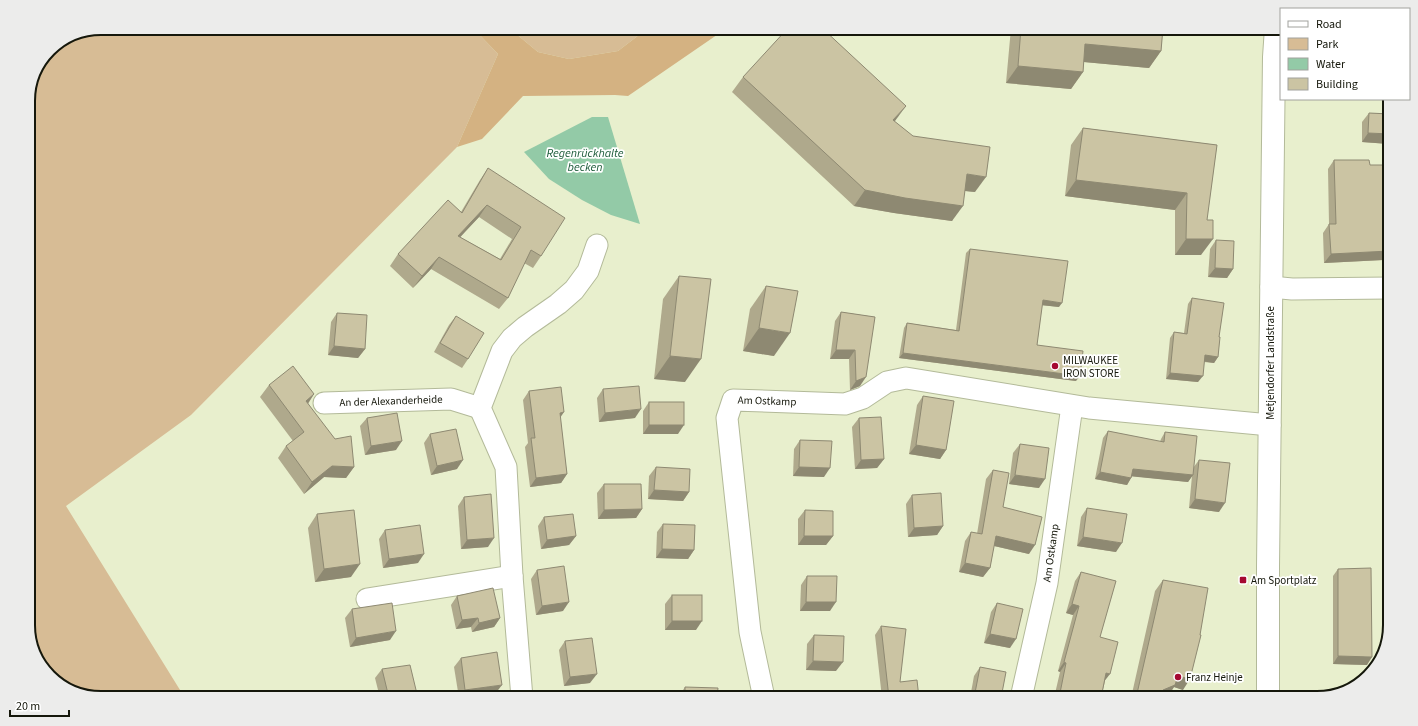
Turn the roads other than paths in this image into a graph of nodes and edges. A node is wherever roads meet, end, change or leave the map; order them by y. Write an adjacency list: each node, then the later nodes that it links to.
1 (1276, 35): 3 (main road, Metjendorfer Landstraße)
2 (597, 245): 7 (street)
3 (1271, 287): 4 (street); 8 (main road, Metjendorfer Landstraße)
4 (1383, 288)
5 (324, 403): 7 (street, An der Alexanderheide)
6 (1072, 406): 8 (street, Am Ostkamp); 12 (street, Am Ostkamp); 13 (street, Am Ostkamp)
7 (480, 408): 9 (street)
8 (1270, 425): 14 (main road, Metjendorfer Landstraße)
9 (512, 576): 10 (street); 11 (street)
10 (367, 599)
11 (521, 691)
12 (763, 691)
13 (1023, 691)
14 (1268, 691)

